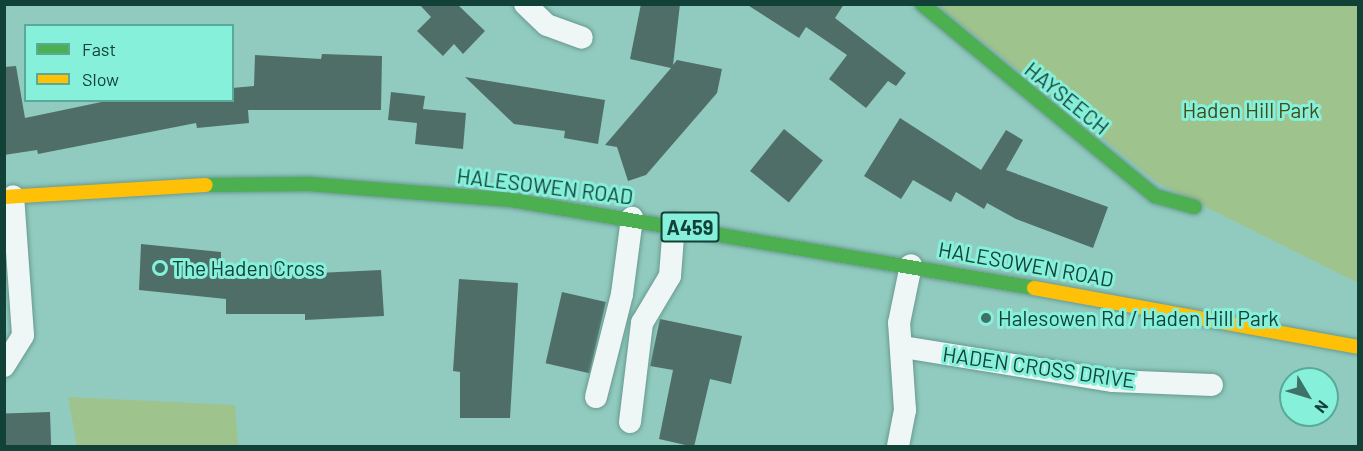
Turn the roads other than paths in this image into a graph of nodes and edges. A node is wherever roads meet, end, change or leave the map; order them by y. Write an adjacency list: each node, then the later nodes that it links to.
1 (525, 4): 3 (street)
2 (921, 4): 5 (main road, HAYSEECH)
3 (582, 38)
4 (9, 196): 6 (main road, HALESOWEN ROAD / A459); 11 (street)
5 (1195, 207)
6 (632, 218): 7 (main road, HALESOWEN ROAD / A459); 13 (street)
7 (674, 224): 8 (main road, HALESOWEN ROAD / A459); 14 (street)
8 (911, 265): 9 (street); 10 (main road, HALESOWEN ROAD / A459)
9 (903, 347): 12 (street, HADEN CROSS DRIVE); 15 (street)
10 (1359, 347)
11 (4, 366)
12 (1212, 385)
13 (596, 397)
14 (630, 422)
15 (898, 447)

